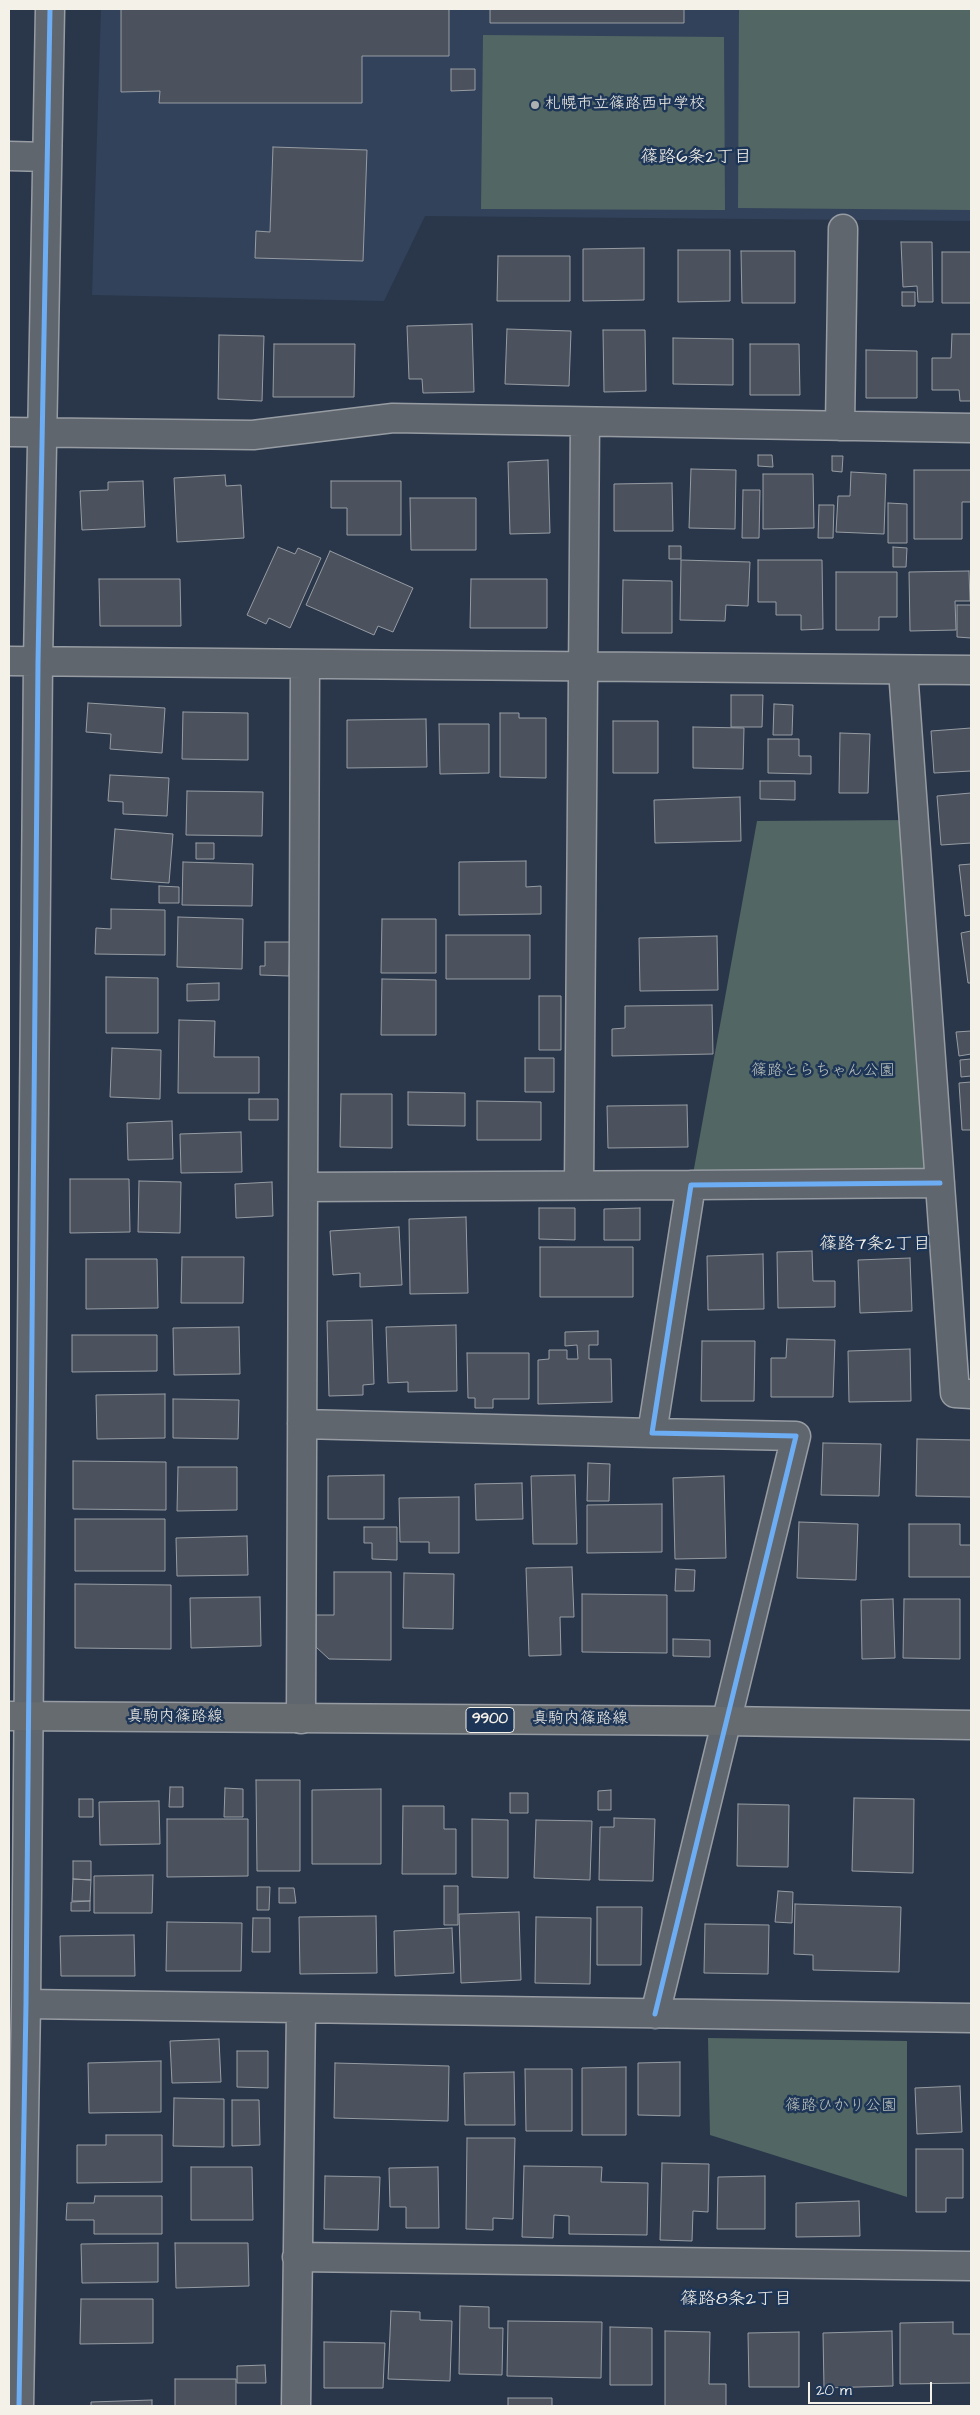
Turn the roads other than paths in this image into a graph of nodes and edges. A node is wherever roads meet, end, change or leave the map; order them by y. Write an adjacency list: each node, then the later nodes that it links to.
1 (50, 9): 3 (street)
2 (9, 156): 3 (street)
3 (47, 157): 9 (street)
4 (843, 229): 6 (street)
5 (585, 422): 6 (street); 9 (street); 13 (street)
6 (840, 426): 7 (street)
7 (971, 428)
8 (9, 432): 9 (street)
9 (42, 432): 11 (street)
10 (9, 662): 11 (street)
11 (38, 662): 12 (street); 22 (street)
12 (305, 664): 13 (street); 19 (street)
13 (583, 667): 14 (street); 18 (street)
14 (903, 670): 15 (street); 16 (street)
15 (971, 670)
16 (940, 1183): 17 (street); 20 (street)
17 (691, 1185): 18 (street); 23 (street)
18 (579, 1186): 19 (street)
19 (303, 1187): 21 (street)
20 (971, 1394)
21 (302, 1424): 23 (street); 25 (street)
22 (20, 1425): 24 (street)
23 (652, 1433): 26 (street)
24 (18, 1716): 25 (main road, 真駒内篠路線 / 9900); 28 (street)
25 (301, 1719): 26 (main road, 真駒内篠路線 / 9900)
26 (725, 1721): 27 (main road, 真駒内篠路線 / 9900); 30 (street)
27 (971, 1725)
28 (26, 2004): 29 (street); 34 (street)
29 (301, 2009): 30 (street); 32 (street)
30 (655, 2014): 31 (street)
31 (971, 2018)
32 (297, 2257): 33 (street); 35 (street)
33 (971, 2266)
34 (19, 2406)
35 (296, 2406)

